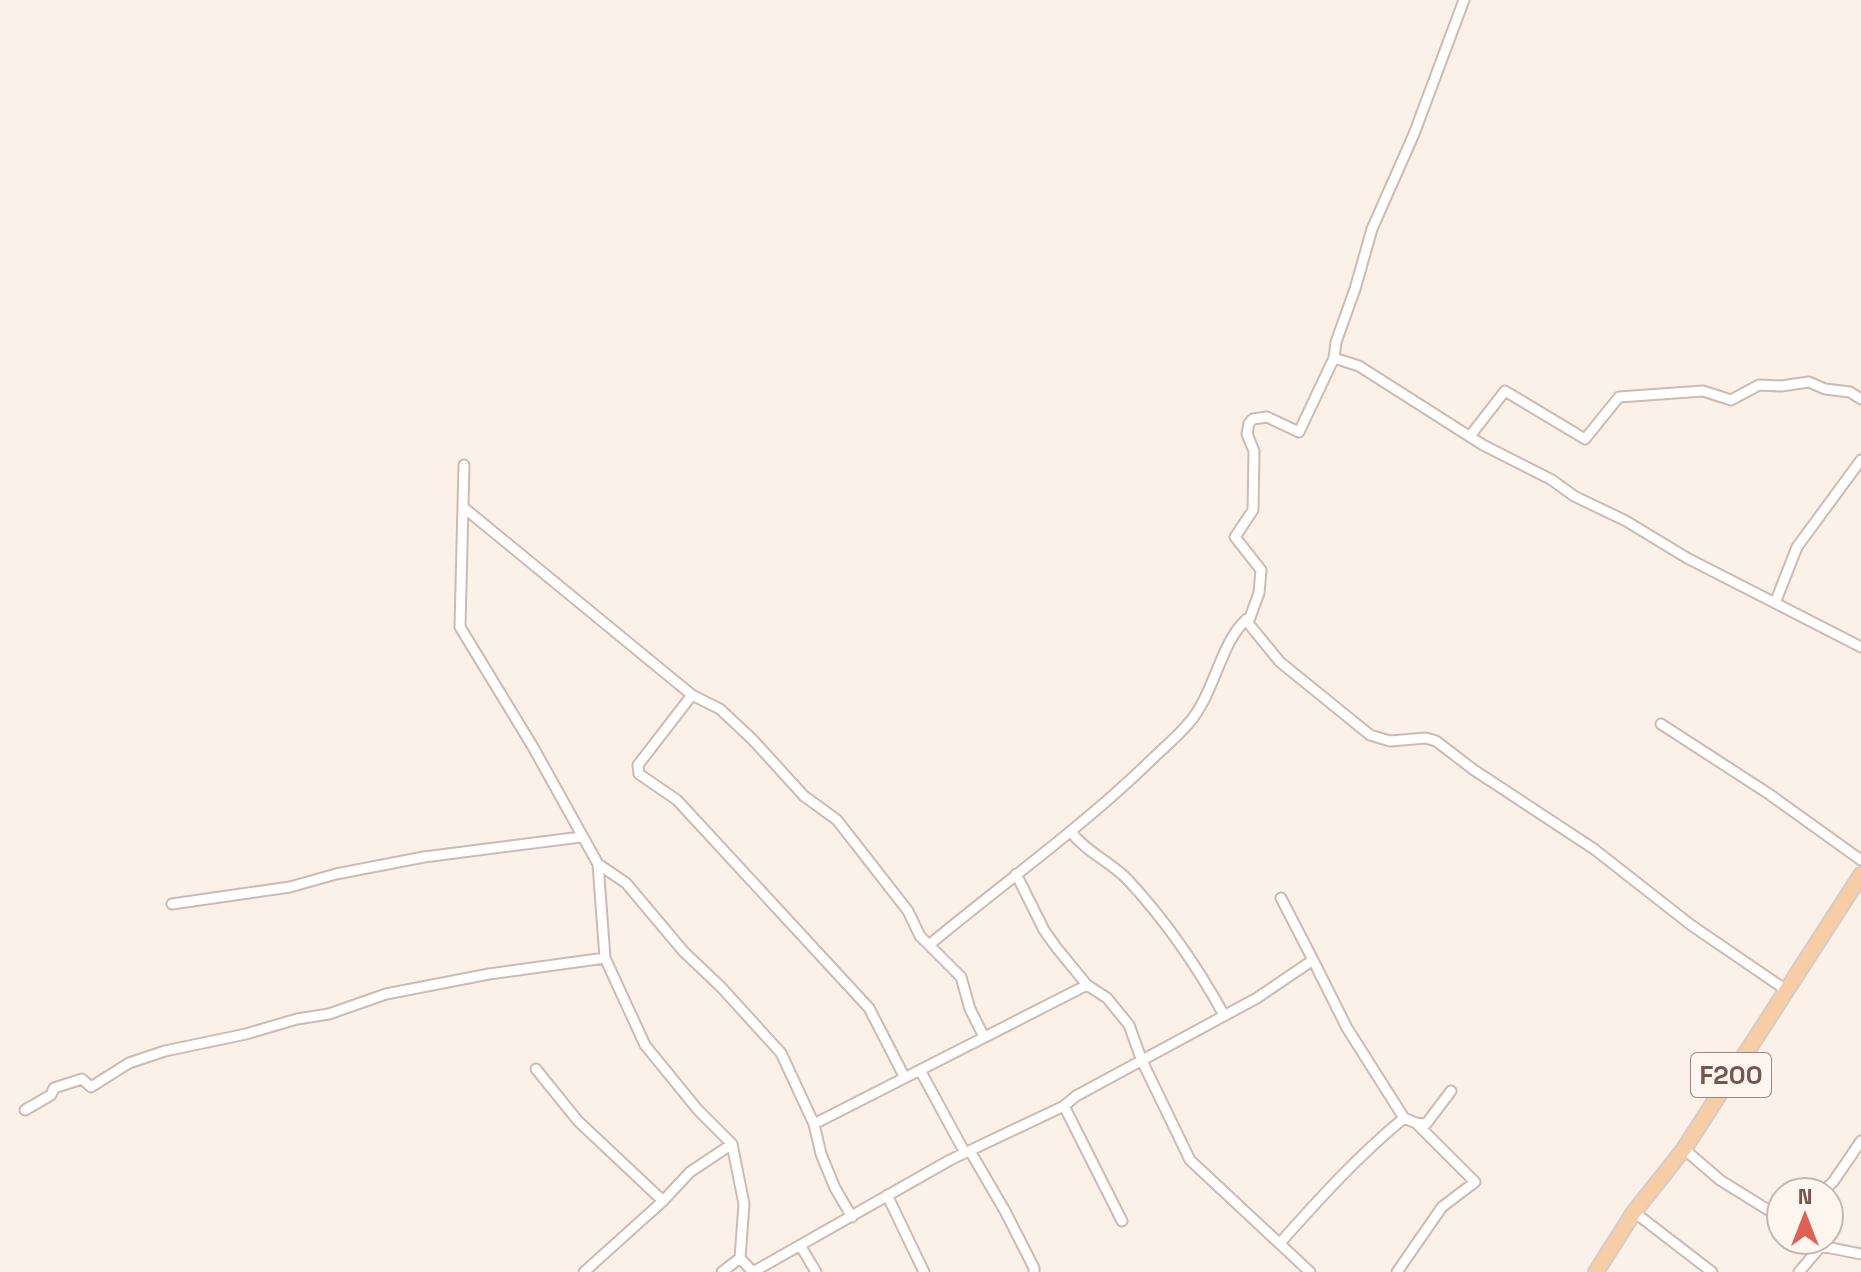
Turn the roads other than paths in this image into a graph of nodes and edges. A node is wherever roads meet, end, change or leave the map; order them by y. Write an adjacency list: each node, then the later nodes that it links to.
1 (1464, 0): 2 (street)
2 (1334, 358): 4 (street); 9 (street)
3 (1861, 399): 4 (street)
4 (1470, 436): 8 (street)
5 (1861, 460): 8 (street)
6 (464, 465): 7 (street)
7 (463, 507): 11 (street); 14 (street)
8 (1775, 603): 10 (street)
9 (1247, 619): 13 (street); 25 (street)
10 (1861, 647)
11 (692, 695): 21 (street); 31 (street)
12 (1661, 724): 15 (street)
13 (1071, 832): 17 (street); 26 (street)
14 (581, 837): 16 (street); 20 (street)
15 (1861, 860)
16 (598, 864): 22 (street); 37 (street)
17 (1016, 874): 21 (street); 24 (street)
18 (1861, 876): 25 (main road, F200)
19 (1281, 898): 23 (street)
20 (172, 904)
21 (929, 945): 27 (street)
22 (605, 958): 34 (street); 39 (street)
23 (1313, 960): 26 (street); 35 (street)
24 (1087, 985): 27 (street); 28 (street)
25 (1786, 990): 40 (main road, F200)
26 (1224, 1015): 28 (street)
27 (984, 1037): 30 (street)
28 (1142, 1061): 33 (street); 49 (street)
29 (536, 1069): 44 (street)
30 (920, 1070): 31 (street); 41 (street)
31 (905, 1078): 37 (street)
32 (1451, 1091): 36 (street)
33 (1064, 1106): 41 (street); 48 (street)
34 (25, 1110)
35 (1404, 1118): 36 (street); 49 (street)
36 (1416, 1123): 59 (street)
37 (814, 1124): 47 (street)
38 (1861, 1141): 42 (street)
39 (732, 1144): 44 (street); 51 (street)
40 (1684, 1149): 45 (street); 46 (main road, F200)
41 (968, 1152): 43 (street); 57 (street)
42 (1837, 1176)
43 (887, 1195): 47 (street); 56 (street)
44 (663, 1201): 52 (street)
45 (1765, 1208)
46 (1634, 1212): 60 (main road, F200); 61 (street)
47 (852, 1217): 50 (street)
48 (1122, 1221)
49 (1280, 1243): 58 (street)
50 (800, 1245): 54 (street); 55 (street)
51 (740, 1258): 53 (street); 54 (street)
52 (584, 1272)
53 (722, 1272)
54 (753, 1272)
55 (816, 1272)
56 (924, 1272)
57 (1034, 1272)
58 (1310, 1272)
59 (1397, 1272)
60 (1596, 1272)
61 (1712, 1272)

